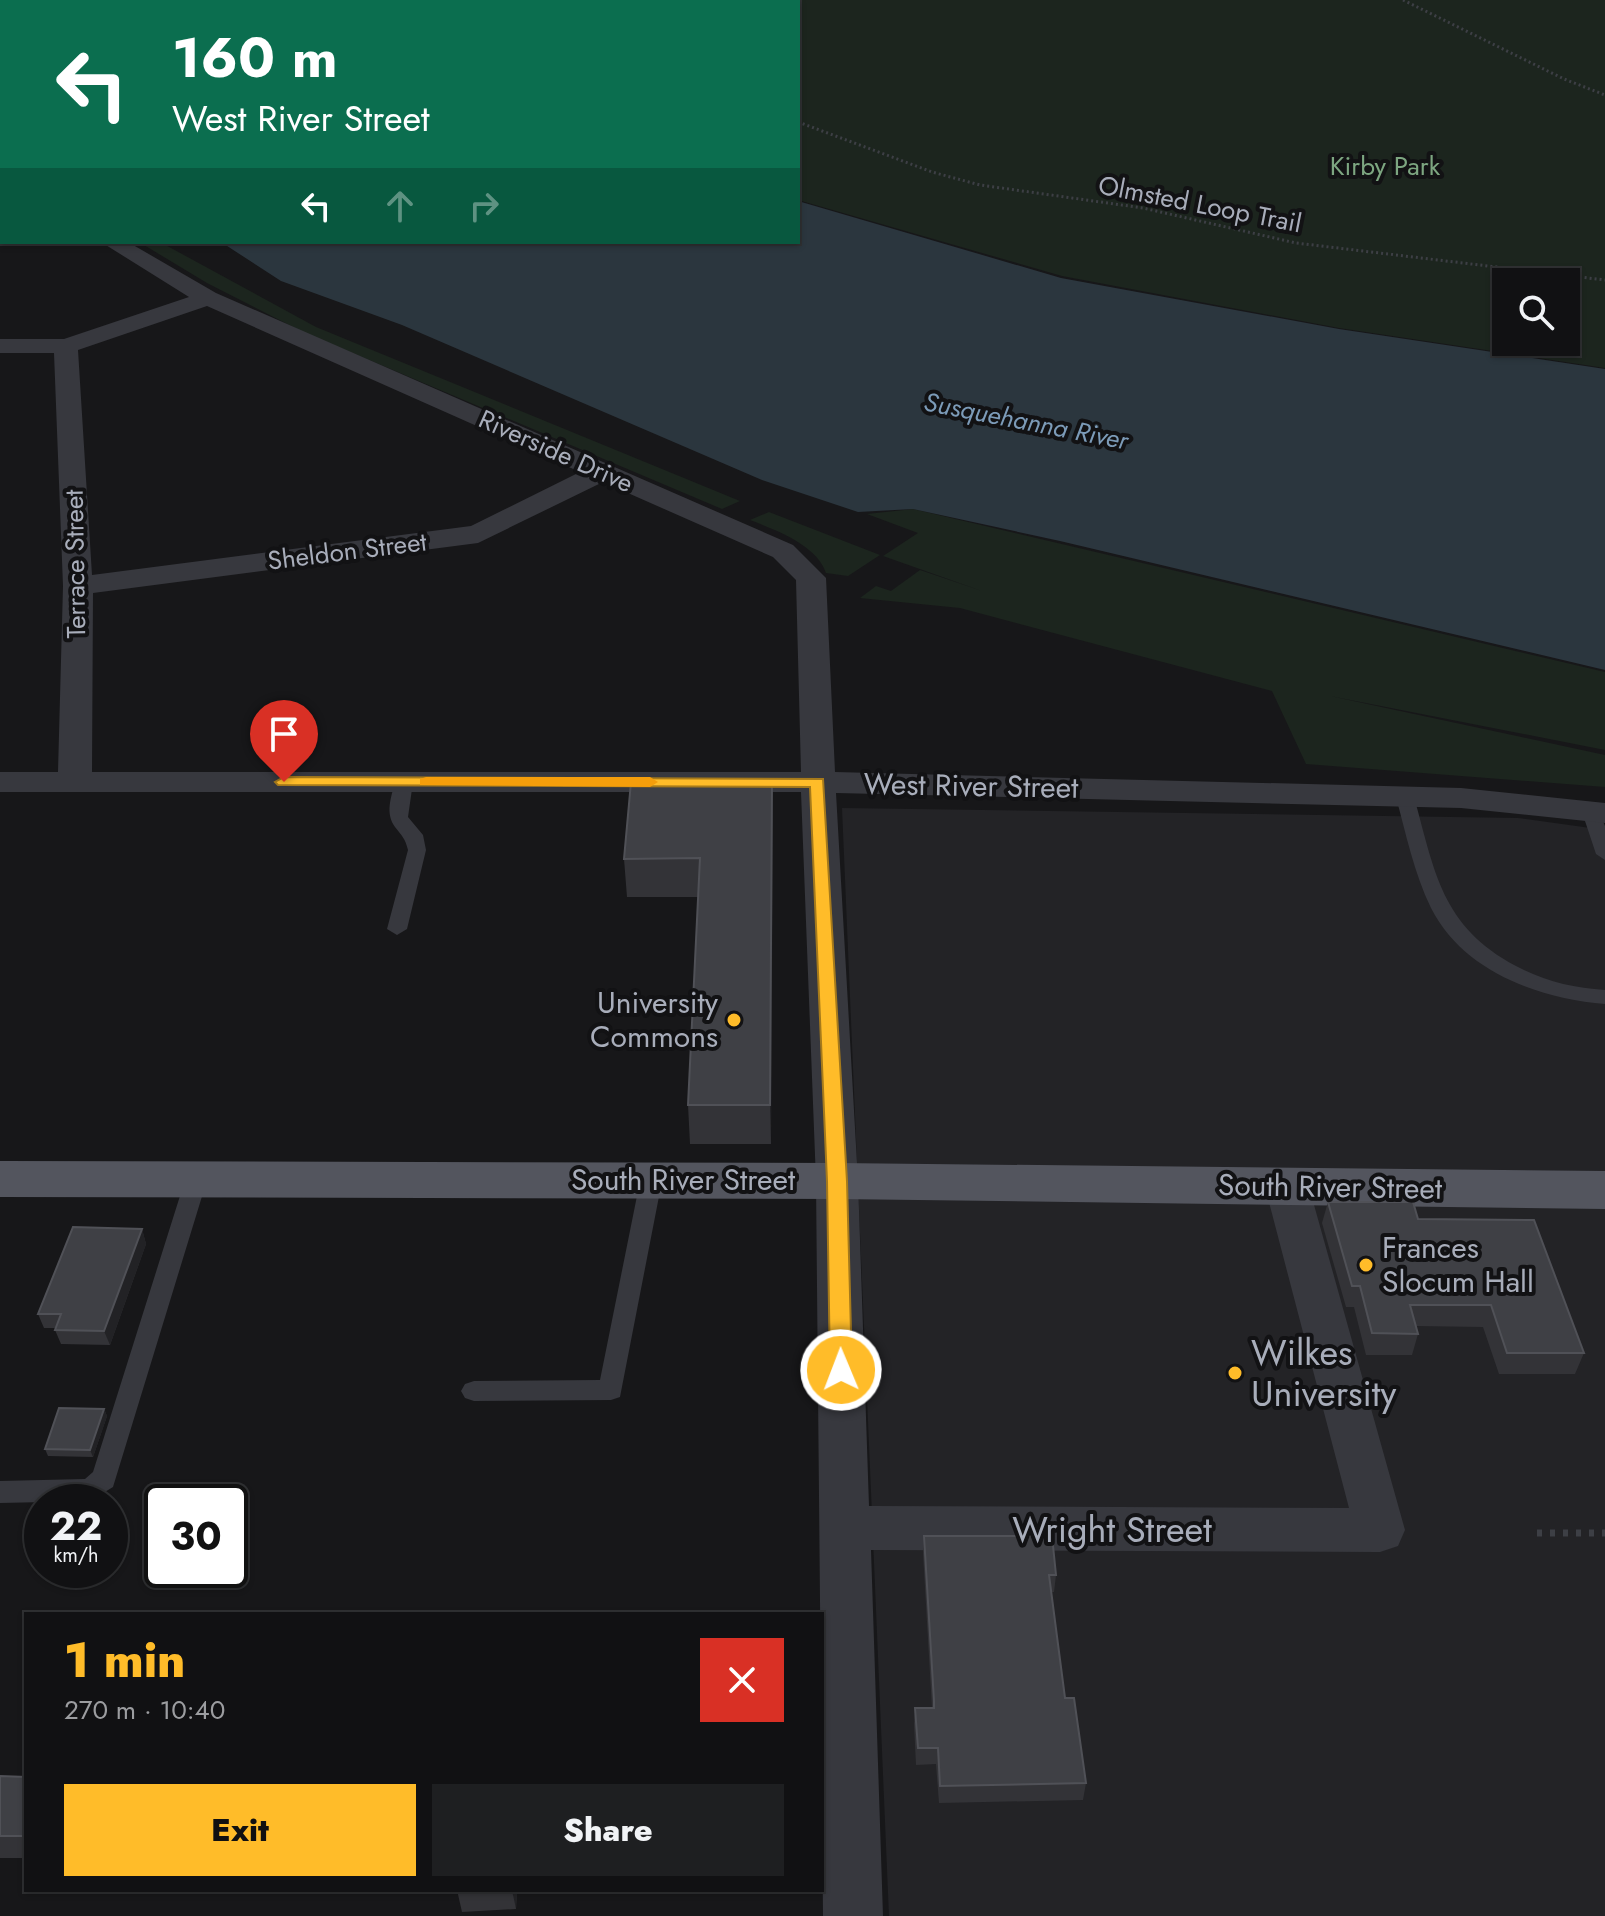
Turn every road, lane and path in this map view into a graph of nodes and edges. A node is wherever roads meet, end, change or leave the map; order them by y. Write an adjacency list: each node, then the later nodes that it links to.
1 (1403, 0): 2 (path)
2 (1605, 95)
3 (800, 123): 5 (path, Olmsted Loop Trail)
4 (115, 244): 6 (street, Riverside Drive)
5 (1605, 280)
6 (208, 298): 8 (street); 9 (street, Riverside Drive)
7 (0, 346): 8 (street)
8 (66, 346): 10 (street, Terrace Street)
9 (603, 471): 10 (street, Sheldon Street); 14 (street, Riverside Drive)
10 (78, 586): 12 (street, Terrace Street)
11 (0, 782): 12 (street, West River Street)
12 (75, 782): 13 (street, West River Street)
13 (404, 782): 14 (street, West River Street); 18 (lane)
14 (818, 782): 15 (street, West River Street); 22 (street, Riverside Drive)
15 (1405, 797): 16 (street, West River Street); 19 (lane)
16 (1598, 812): 17 (lane)
17 (1605, 854)
18 (397, 929)
19 (1605, 997)
20 (196, 1180): 21 (main road, South River Street); 23 (main road, South River Street); 27 (lane)
21 (651, 1181): 22 (main road, South River Street); 26 (lane)
22 (837, 1181): 24 (main road, South River Street); 28 (street, Riverside Drive)
23 (1, 1182)
24 (1287, 1187): 25 (main road, South River Street); 28 (street, Wright Street)
25 (1605, 1190)
26 (474, 1391)
27 (0, 1492)
28 (845, 1528): 31 (street, Riverside Drive)
29 (1537, 1533): 30 (path)
30 (1605, 1533)
31 (853, 1916)

